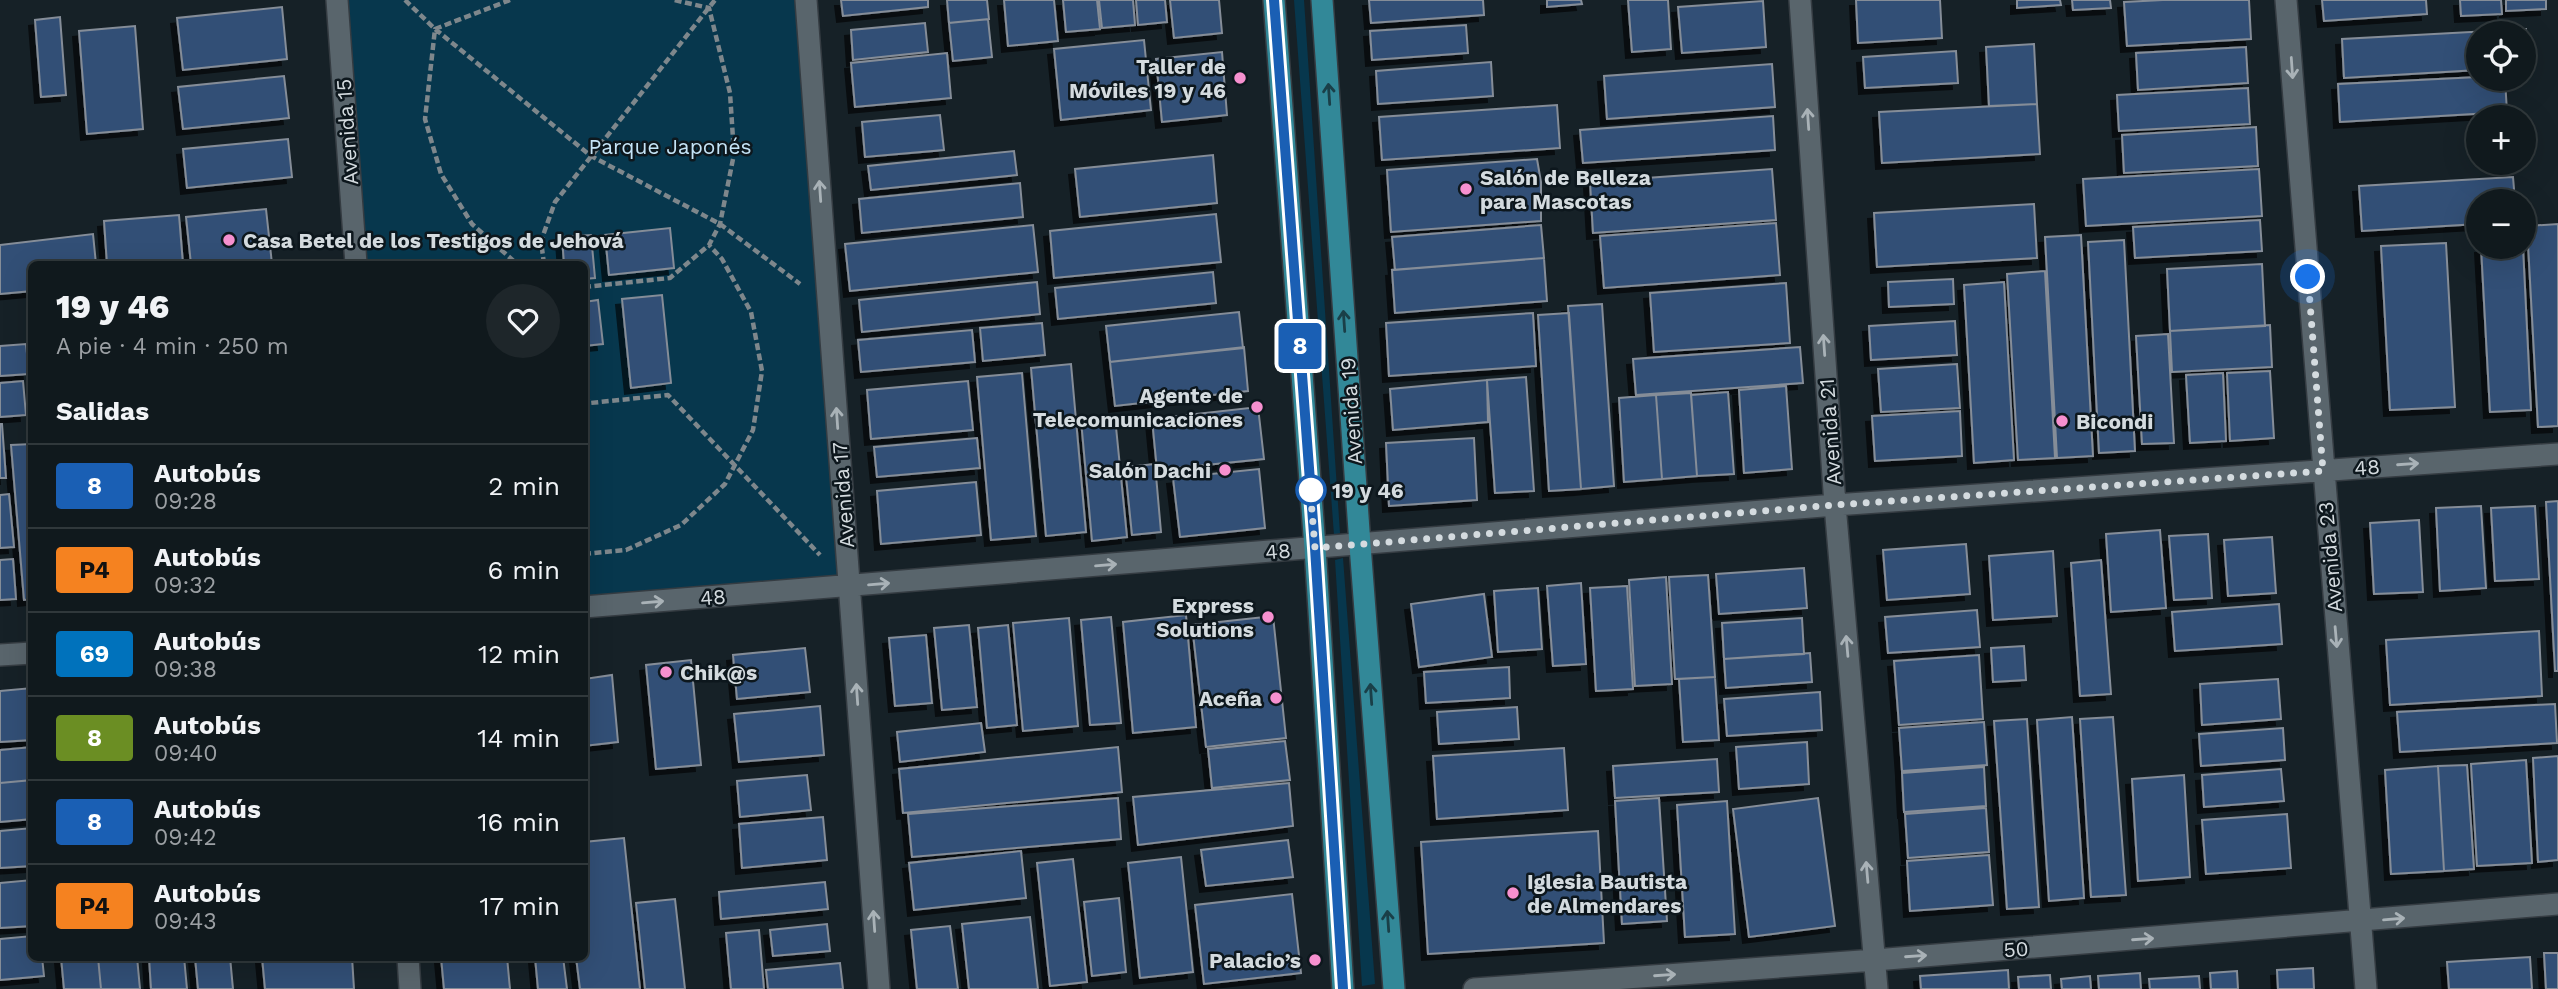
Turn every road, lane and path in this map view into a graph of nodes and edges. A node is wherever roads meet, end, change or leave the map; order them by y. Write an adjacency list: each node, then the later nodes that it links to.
1 (337, 0): 16 (street, Avenida 15)
2 (405, 0): 12 (path)
3 (510, 0): 12 (path)
4 (674, 0): 11 (path)
5 (715, 0): 11 (path)
6 (806, 0): 20 (street, Avenida 17, one-way to 6)
7 (1274, 0): 27 (main road)
8 (1322, 0): 26 (main road, Avenida 19, one-way to 8)
9 (1800, 0): 25 (street, Avenida 21, one-way to 9)
10 (2286, 0): 24 (street, Avenida 23, one-way to 24)
11 (709, 8): 13 (path); 14 (path)
12 (435, 29): 13 (path); 17 (path)
13 (591, 156): 14 (path); 18 (path)
14 (720, 224): 15 (path); 20 (path)
15 (709, 245): 19 (path); 23 (path)
16 (356, 261)
17 (514, 261)
18 (544, 261)
19 (588, 287)
20 (829, 306): 29 (street, Avenida 17, one-way to 20)
21 (588, 400): 23 (path)
22 (2558, 454): 24 (street, 48, one-way to 22)
23 (735, 465): 28 (path); 29 (path)
24 (2323, 471): 25 (street, 48); 34 (street, Avenida 23, one-way to 34)
25 (1835, 505): 26 (street, 48); 35 (street, Avenida 21, one-way to 25)
26 (1360, 545): 27 (street, 48); 40 (main road, Avenida 19, one-way to 26)
27 (1315, 548): 29 (street, 48, one-way to 27); 39 (main road)
28 (588, 554)
29 (849, 586): 30 (street, 48, one-way to 29); 38 (street, Avenida 17, one-way to 29)
30 (588, 607)
31 (28, 653): 32 (street)
32 (0, 655)
33 (2558, 904): 34 (street, 50, one-way to 33)
34 (2359, 922): 35 (street, 50, one-way to 34); 43 (street, Avenida 23)
35 (1875, 960): 41 (street, 50, one-way to 35); 42 (street, Avenida 21)
36 (408, 961): 37 (street)
37 (410, 989)
38 (879, 989)
39 (1343, 989)
40 (1394, 989)
41 (1474, 989)
42 (1877, 989)
43 (2366, 989)

